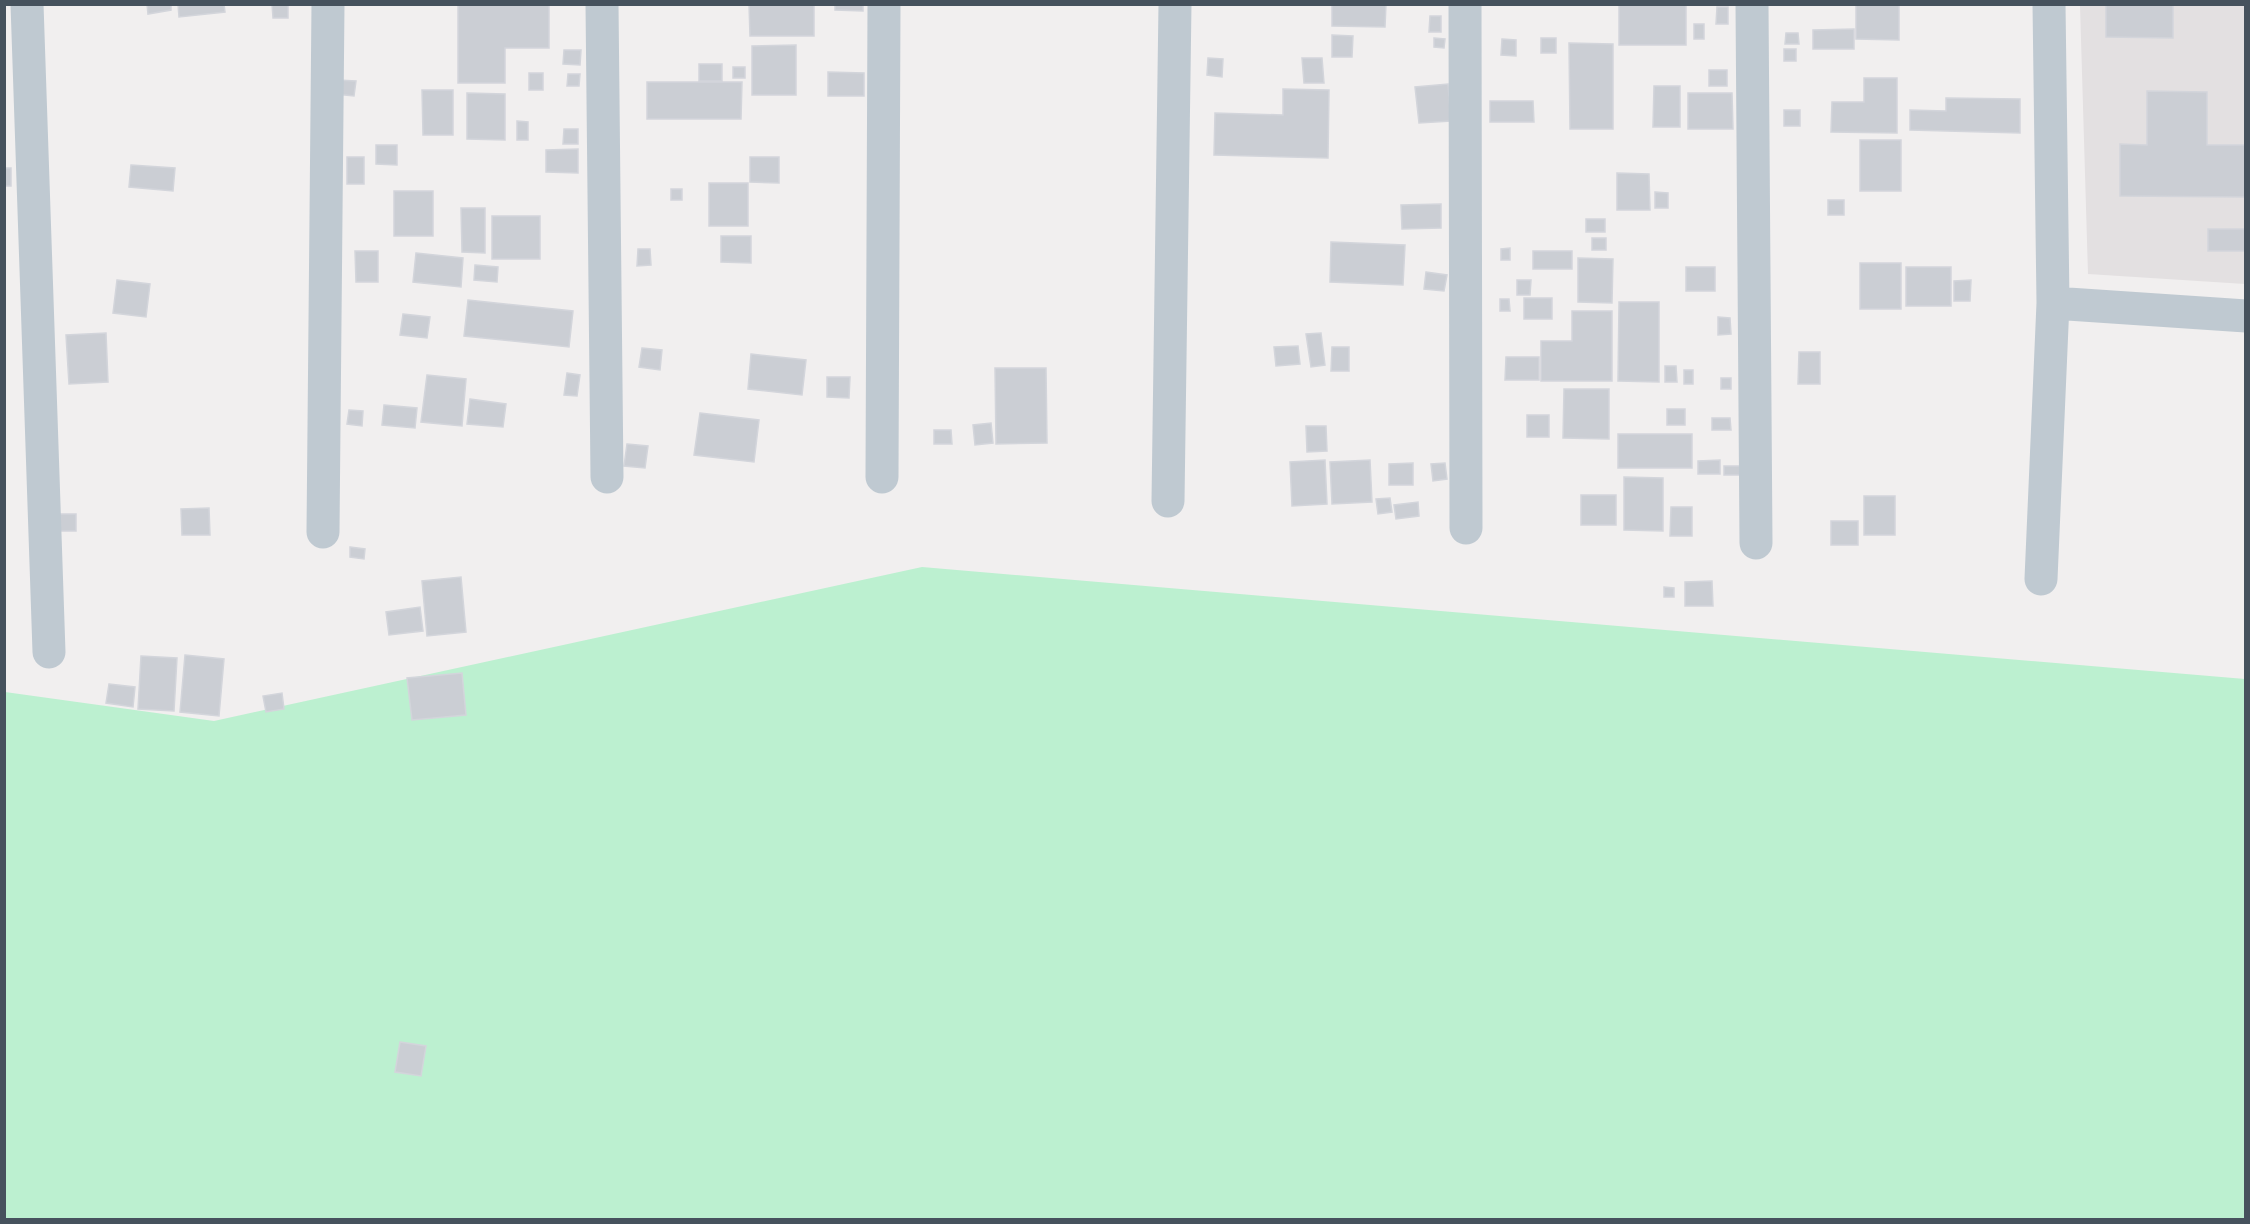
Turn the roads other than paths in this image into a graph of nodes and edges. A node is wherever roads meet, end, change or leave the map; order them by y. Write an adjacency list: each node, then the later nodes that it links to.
1 (27, 4): 18 (street)
2 (328, 4): 15 (street)
3 (602, 4): 11 (street)
4 (884, 4): 12 (street)
5 (1175, 4): 13 (street)
6 (1466, 4): 14 (street)
7 (1752, 4): 16 (street)
8 (2049, 4): 9 (street)
9 (2054, 303): 10 (street); 17 (street)
10 (2246, 316)
11 (608, 477)
12 (882, 477)
13 (1168, 501)
14 (1466, 528)
15 (323, 532)
16 (1756, 543)
17 (2041, 579)
18 (49, 652)

